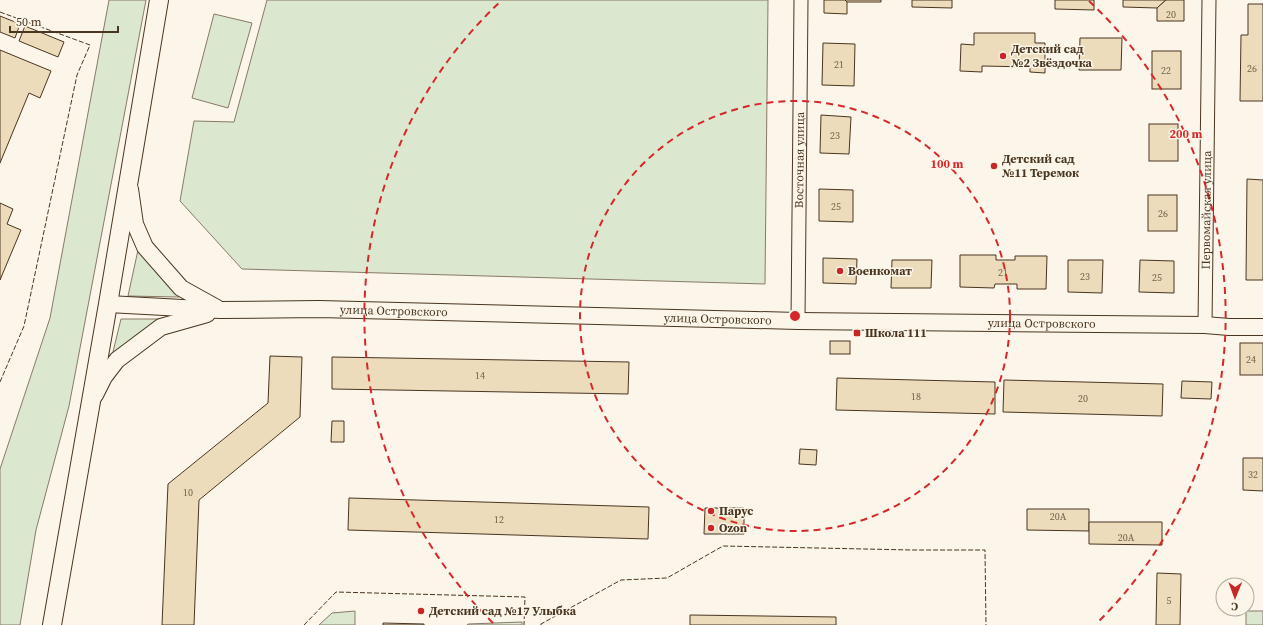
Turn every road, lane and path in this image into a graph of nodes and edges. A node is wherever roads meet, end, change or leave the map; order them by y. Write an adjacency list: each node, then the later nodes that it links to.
1 (159, 0): 4 (main road)
2 (801, 0): 7 (street, Восточная улица)
3 (1210, 0): 8 (street, Первомайская улица)
4 (129, 182): 5 (main road); 6 (street)
5 (108, 304): 6 (street); 10 (main road)
6 (220, 310): 7 (street, улица Островского); 10 (street)
7 (798, 320): 8 (street, улица Островского)
8 (1205, 324): 9 (street, улица Островского)
9 (1263, 327)
10 (91, 403): 11 (main road)
11 (52, 625)

